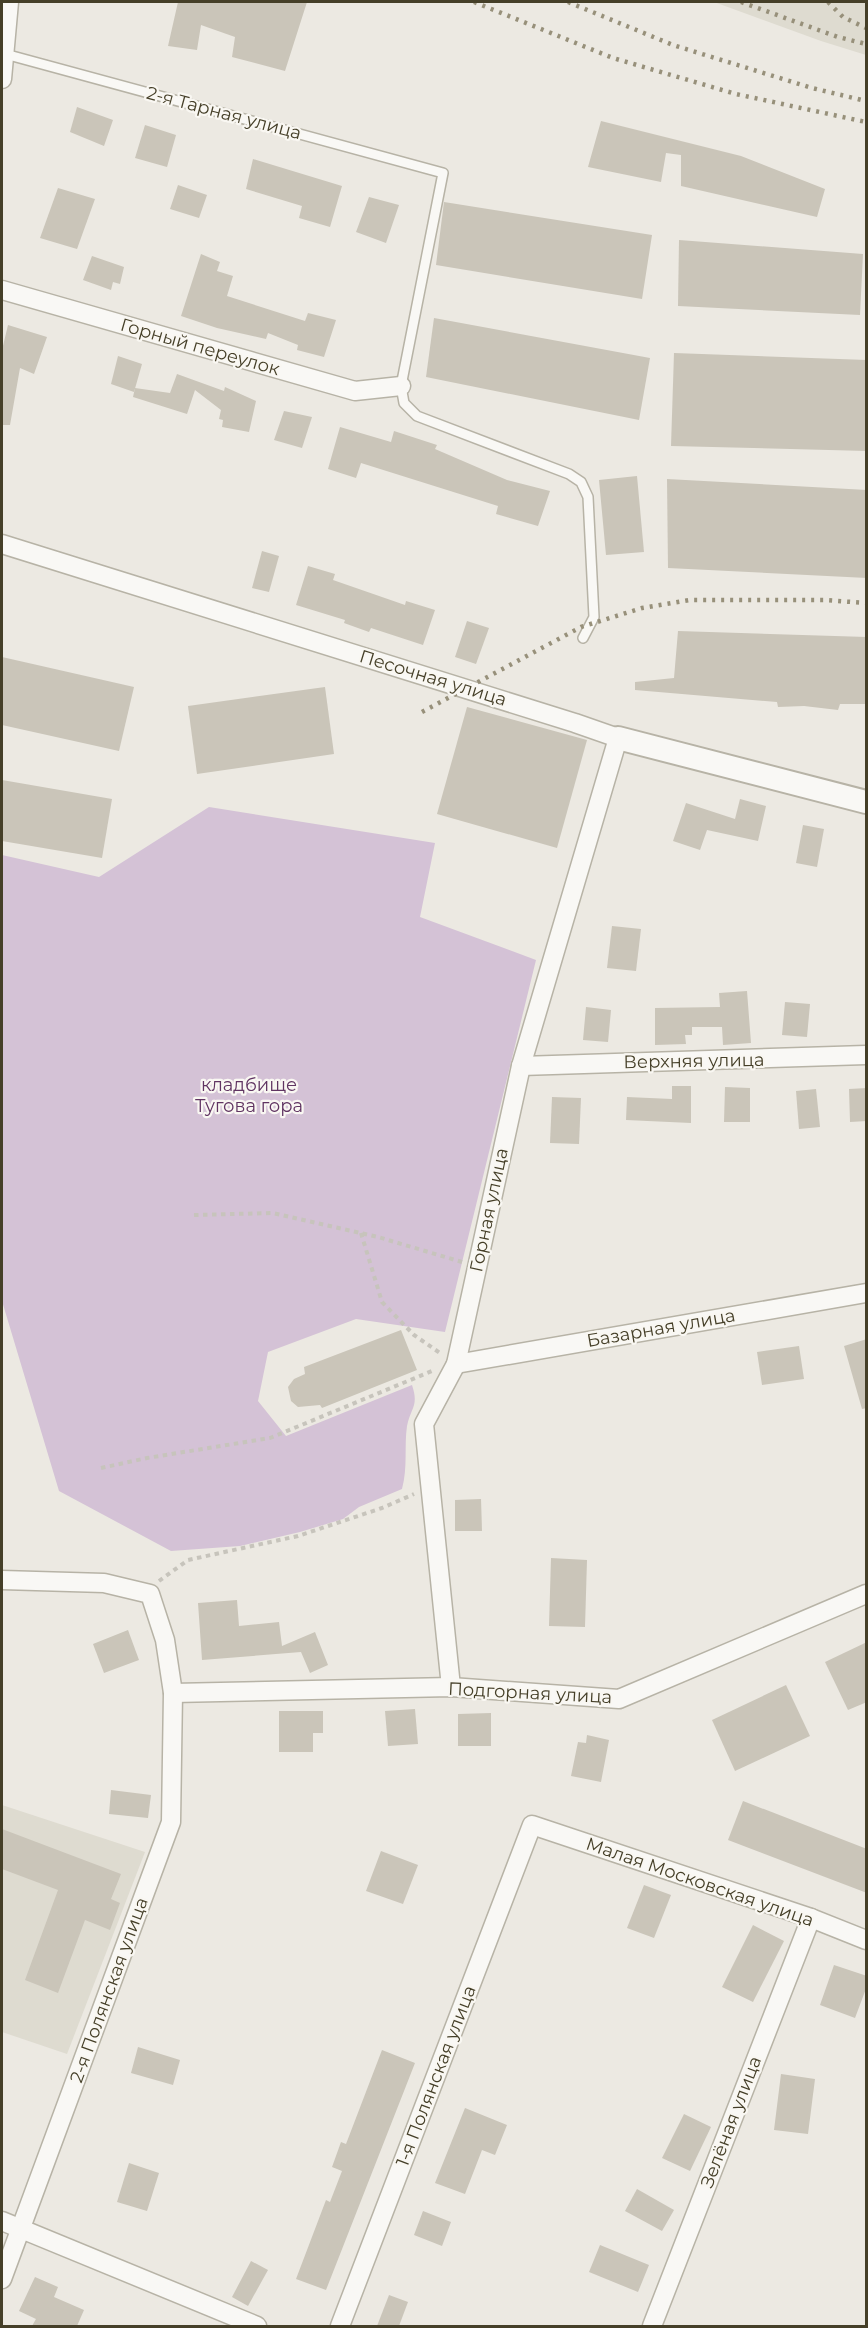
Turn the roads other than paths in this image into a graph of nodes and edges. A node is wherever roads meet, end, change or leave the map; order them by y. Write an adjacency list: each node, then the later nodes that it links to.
1 (9, 2): 2 (street)
2 (5, 54): 3 (street); 5 (lane, 2-я Тарная улица)
3 (2, 79)
4 (2, 290): 5 (street, Горный переулок)
5 (401, 386): 7 (lane)
6 (2, 544): 8 (street, Песочная улица)
7 (582, 638)
8 (618, 738): 9 (street, Песочная улица); 11 (street, Горная улица)
9 (867, 802)
10 (867, 1055): 11 (street, Верхняя улица)
11 (521, 1066): 13 (street, Горная улица)
12 (867, 1293): 13 (street, Базарная улица)
13 (456, 1364): 16 (street, Горная улица)
14 (2, 1580): 17 (street, 2-я Полянская улица)
15 (867, 1594): 16 (street, Подгорная улица)
16 (451, 1687): 17 (street, Подгорная улица)
17 (173, 1692): 22 (street, 2-я Полянская улица)
18 (532, 1825): 19 (street, Малая Московская улица); 25 (street, 1-я Полянская улица)
19 (811, 1918): 20 (street, Малая Московская улица); 26 (street, Зелёная улица)
20 (867, 1940)
21 (2, 2221): 22 (street)
22 (21, 2231): 23 (street, 2-я Полянская улица); 24 (street)
23 (2, 2279)
24 (257, 2326)
25 (340, 2326)
26 (652, 2326)

